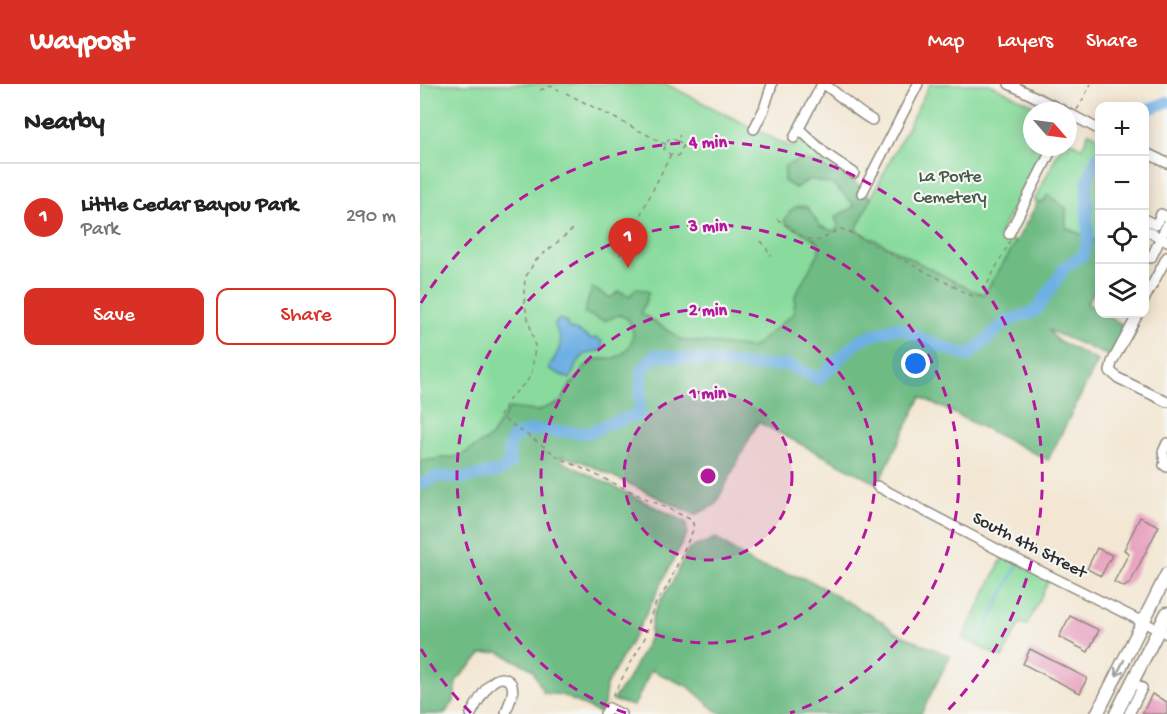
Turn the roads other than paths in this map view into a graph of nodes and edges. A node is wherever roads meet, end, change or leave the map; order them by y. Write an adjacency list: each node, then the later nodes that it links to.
1 (772, 84): 9 (street)
2 (823, 84): 7 (street); 10 (street)
3 (918, 84): 16 (street)
4 (1009, 84): 5 (street)
5 (1044, 102)
6 (1077, 119): 8 (street)
7 (872, 120)
8 (1095, 128)
9 (754, 129)
10 (799, 129): 11 (street); 15 (street)
11 (794, 138)
12 (1149, 155): 14 (street)
13 (1049, 156): 21 (street)
14 (1167, 164)
15 (854, 172)
16 (862, 193)
17 (1167, 217): 19 (street)
18 (1167, 225): 22 (street)
19 (1149, 227)
20 (1149, 229): 22 (street)
21 (1011, 235)
22 (1164, 240): 23 (street)
23 (1149, 255)
24 (1149, 256): 25 (street)
25 (1165, 261): 26 (street)
26 (1149, 291)
27 (1136, 318): 28 (street)
28 (1167, 402)
29 (1167, 444): 30 (street)
30 (1167, 461)
31 (878, 486): 34 (street, South 4th Street)
32 (1167, 574): 34 (main road)
33 (1167, 613): 35 (main road)
34 (1143, 622): 35 (street, South 4th Street); 41 (main road, one-way to 41)
35 (1163, 632): 37 (main road)
36 (607, 711): 40 (street)
37 (1123, 713)
38 (471, 714): 39 (street)
39 (506, 714)
40 (621, 714)
41 (1097, 714)

